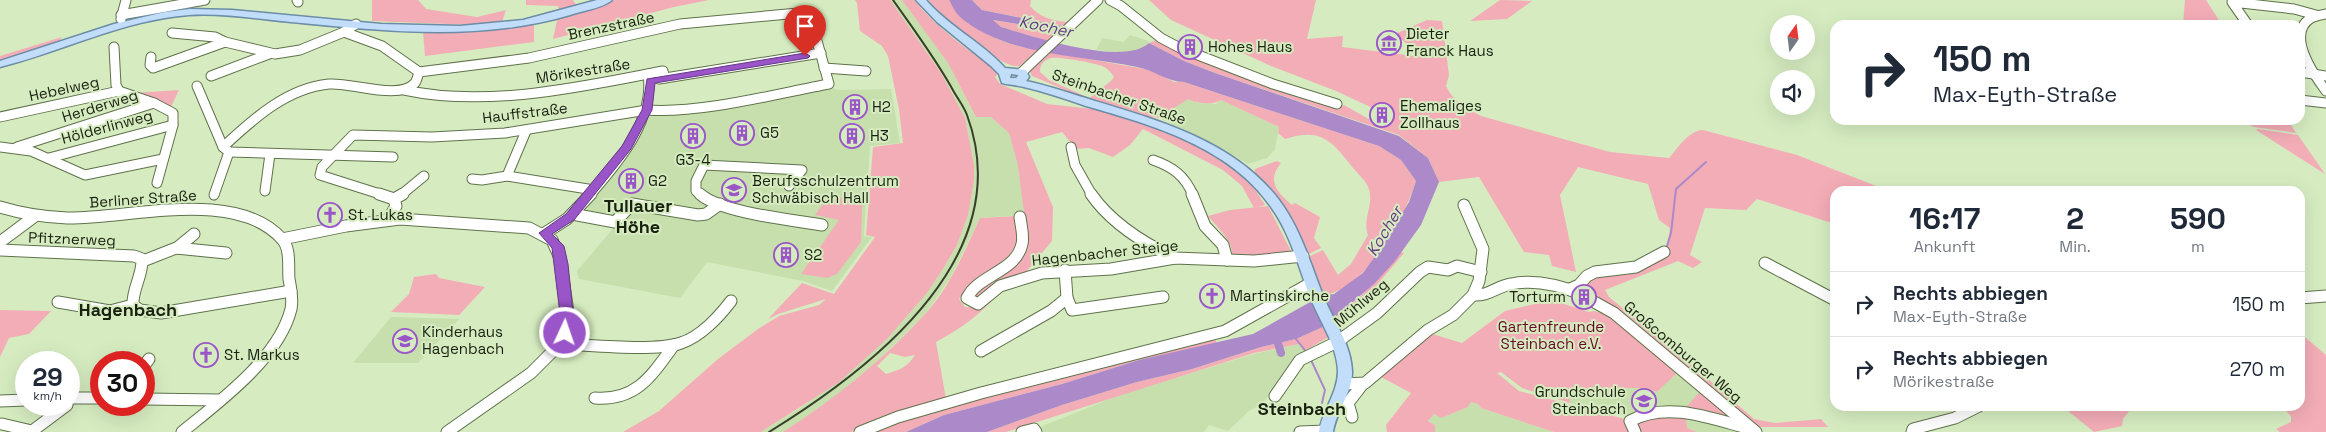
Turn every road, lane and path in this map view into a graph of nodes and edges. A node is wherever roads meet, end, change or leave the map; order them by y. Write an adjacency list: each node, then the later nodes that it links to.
1 (126, 0): 9 (street)
2 (205, 0): 9 (street)
3 (607, 0): 12 (main road)
4 (921, 0): 25 (main road)
5 (1098, 0): 25 (street)
6 (1110, 0): 38 (street)
7 (2326, 14): 8 (street)
8 (2316, 15): 10 (street); 11 (street)
9 (121, 20): 12 (main road); 21 (main road)
10 (2245, 20)
11 (2305, 23)
12 (356, 24): 13 (street)
13 (344, 32): 18 (street); 24 (street)
14 (172, 33): 15 (street)
15 (225, 42): 18 (street); 20 (street)
16 (114, 47): 34 (street, Hebelweg)
17 (821, 53): 22 (street); 24 (street, Brenzstraße); 30 (street, Mörikestraße)
18 (268, 54): 28 (street)
19 (2305, 56): 27 (street)
20 (151, 57)
21 (0, 65)
22 (824, 68): 23 (street); 40 (street, Hauffstraße)
23 (866, 71)
24 (419, 72): 33 (street)
25 (1018, 73): 79 (main road, Steinbacher Straße)
26 (2305, 73): 27 (street)
27 (2315, 74): 29 (street); 31 (street); 35 (street)
28 (211, 76)
29 (2326, 76)
30 (649, 77): 33 (street, Mörikestraße); 40 (street)
31 (2326, 83)
32 (197, 86): 47 (street)
33 (404, 90): 47 (street, Mörikestraße)
34 (119, 91): 37 (street); 41 (street, Hebelweg)
35 (2326, 91)
36 (2305, 101): 39 (street)
37 (154, 103): 42 (street, Herderweg); 44 (street, Herderweg)
38 (1337, 104)
39 (2326, 104)
40 (647, 110): 43 (street, Hauffstraße); 59 (street)
41 (0, 117)
42 (173, 125): 51 (street, Hölderlinweg); 52 (street)
43 (526, 131): 49 (street, Hauffstraße); 55 (street)
44 (17, 146): 45 (street); 51 (street)
45 (0, 147)
46 (1072, 147): 80 (street)
47 (226, 149): 48 (street); 61 (street)
48 (270, 154): 49 (street); 60 (street)
49 (332, 156): 50 (street); 62 (street, Hauffstraße)
50 (394, 157)
51 (49, 158): 52 (street)
52 (163, 159): 57 (street)
53 (1152, 160): 82 (street)
54 (424, 176): 62 (street)
55 (507, 176): 56 (street); 59 (street)
56 (472, 179)
57 (157, 183)
58 (789, 186): 63 (street)
59 (594, 190): 66 (street)
60 (265, 191)
61 (214, 195)
62 (394, 199): 69 (street)
63 (720, 204): 66 (street); 70 (street)
64 (1464, 205): 85 (street)
65 (0, 207): 67 (street, Berliner Straße)
66 (572, 214): 71 (street)
67 (35, 216): 73 (street, Pfitznerweg); 74 (street, Berliner Straße)
68 (1020, 217): 84 (street, Hagenbacher Steige)
69 (388, 220): 71 (street); 74 (street)
70 (822, 225)
71 (545, 233): 99 (street)
72 (194, 234): 75 (street, Pfitznerweg)
73 (0, 242)
74 (283, 242): 88 (street)
75 (176, 248): 78 (street, Pfitznerweg); 81 (street, Pfitznerweg)
76 (0, 250): 81 (street, Pfitznerweg)
77 (1664, 252): 87 (street)
78 (226, 253)
79 (1303, 256): 82 (street, Hagenbacher Steige); 86 (main road, Steinbacher Straße)
80 (1176, 258): 82 (street, Hagenbacher Steige); 84 (street, Hagenbacher Steige)
81 (142, 260): 97 (street)
82 (1227, 260)
83 (1765, 263): 92 (street)
84 (1065, 270): 93 (street)
85 (1481, 272): 89 (street); 98 (street, Mühlweg)
86 (1313, 289): 98 (main road, Steinbacher Straße); 118 (street)
87 (1570, 289): 89 (street, Großcomburger Weg); 114 (street, Großcomburger Weg)
88 (291, 291): 97 (street); 108 (street)
89 (1473, 295): 103 (street)
90 (2326, 296): 94 (street)
91 (1163, 297): 93 (street)
92 (1830, 297)
93 (1067, 298): 101 (street)
94 (2305, 298)
95 (731, 301): 100 (street)
96 (58, 302): 97 (street)
97 (133, 305)
98 (1335, 336): 102 (main road, Steinbacher Straße); 104 (street, Mühlweg)
99 (560, 344): 100 (street); 117 (street)
100 (674, 345): 105 (street)
101 (981, 351)
102 (1343, 384): 103 (street); 123 (main road)
103 (1362, 384): 112 (street)
104 (1275, 396)
105 (595, 398)
106 (155, 399): 108 (street)
107 (15, 400): 109 (street)
108 (220, 400): 116 (street)
109 (0, 401)
110 (1968, 411): 125 (street)
111 (51, 416): 115 (street)
112 (1352, 417)
113 (2, 424): 115 (street)
114 (1753, 430): 124 (street)
115 (31, 432)
116 (182, 432)
117 (447, 432)
118 (860, 432)
119 (1022, 432): 120 (street)
120 (1036, 432)
121 (1300, 432): 122 (street)
122 (1310, 432): 123 (street)
123 (1326, 432)
124 (1635, 432)
125 (1912, 432)

